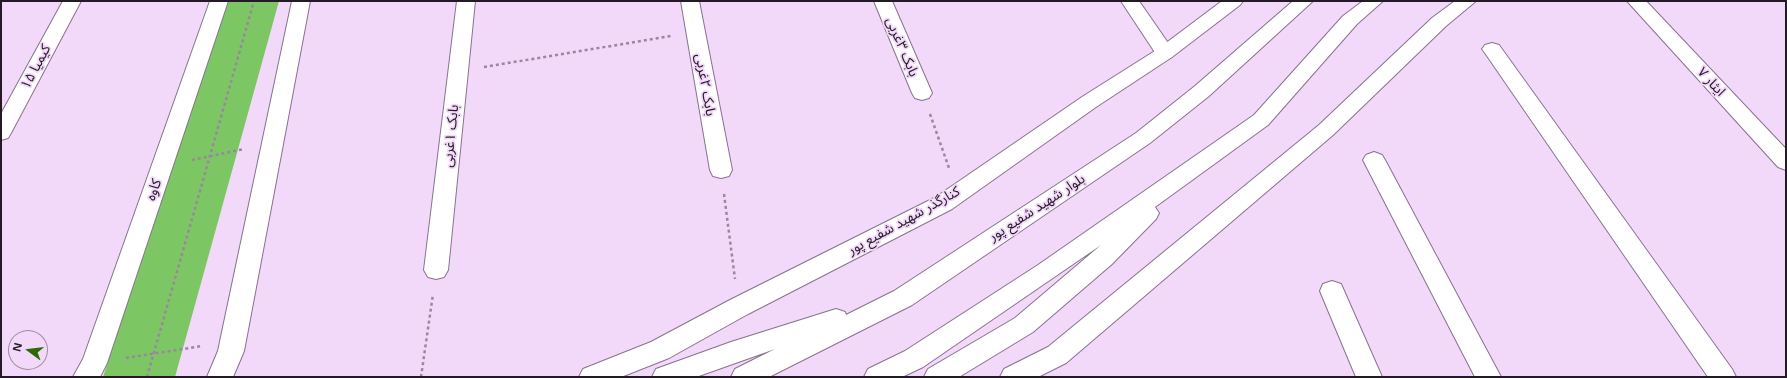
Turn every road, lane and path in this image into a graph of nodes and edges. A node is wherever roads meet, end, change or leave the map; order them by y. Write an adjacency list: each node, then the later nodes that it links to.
1 (72, 1): 19 (main road, کیمیا ۱۵)
2 (219, 1): 25 (main road, کاوه)
3 (254, 1): 21 (path)
4 (301, 1): 20 (main road)
5 (466, 1): 17 (main road, بابک ۱غربی)
6 (690, 1): 14 (main road, بابک ۲غربی)
7 (883, 1): 18 (main road, بابک ۳غربی)
8 (1130, 1): 16 (main road)
9 (1234, 1): 16 (main road, کنارگذر شهید شفیع پور)
10 (1304, 1): 30 (main road, بلوار شهید شفیع پور)
11 (1374, 1): 23 (main road)
12 (1466, 1): 44 (main road)
13 (1636, 1): 24 (main road, ایثار ۷)
14 (695, 32): 17 (path); 26 (main road, بابک ۲غربی)
15 (1492, 49): 47 (main road)
16 (1165, 53): 27 (main road, کنارگذر شهید شفیع پور)
17 (458, 71): 28 (main road, بابک ۱غربی)
18 (922, 93): 27 (path)
19 (1, 133)
20 (272, 144): 21 (path); 32 (main road)
21 (210, 157): 25 (path); 33 (path)
22 (1374, 160): 46 (main road)
23 (1204, 161): 42 (main road); 43 (main road)
24 (1786, 162)
25 (162, 166): 34 (main road, کاوه)
26 (721, 170): 31 (path)
27 (958, 193): 31 (main road, کنارگذر شهید شفیع پور)
28 (436, 270): 38 (path)
29 (1332, 291): 45 (main road)
30 (903, 298): 40 (main road); 41 (main road, بلوار شهید شفیع پور)
31 (739, 307): 39 (main road, کنارگذر شهید شفیع پور)
32 (232, 346): 33 (path); 36 (main road); 37 (main road)
33 (153, 354): 34 (path); 35 (path)
34 (90, 372)
35 (146, 377)
36 (215, 377)
37 (220, 377)
38 (421, 377)
39 (592, 377)
40 (665, 377)
41 (744, 377)
42 (878, 377)
43 (937, 377)
44 (1013, 377)
45 (1369, 377)
46 (1488, 377)
47 (1723, 377)

